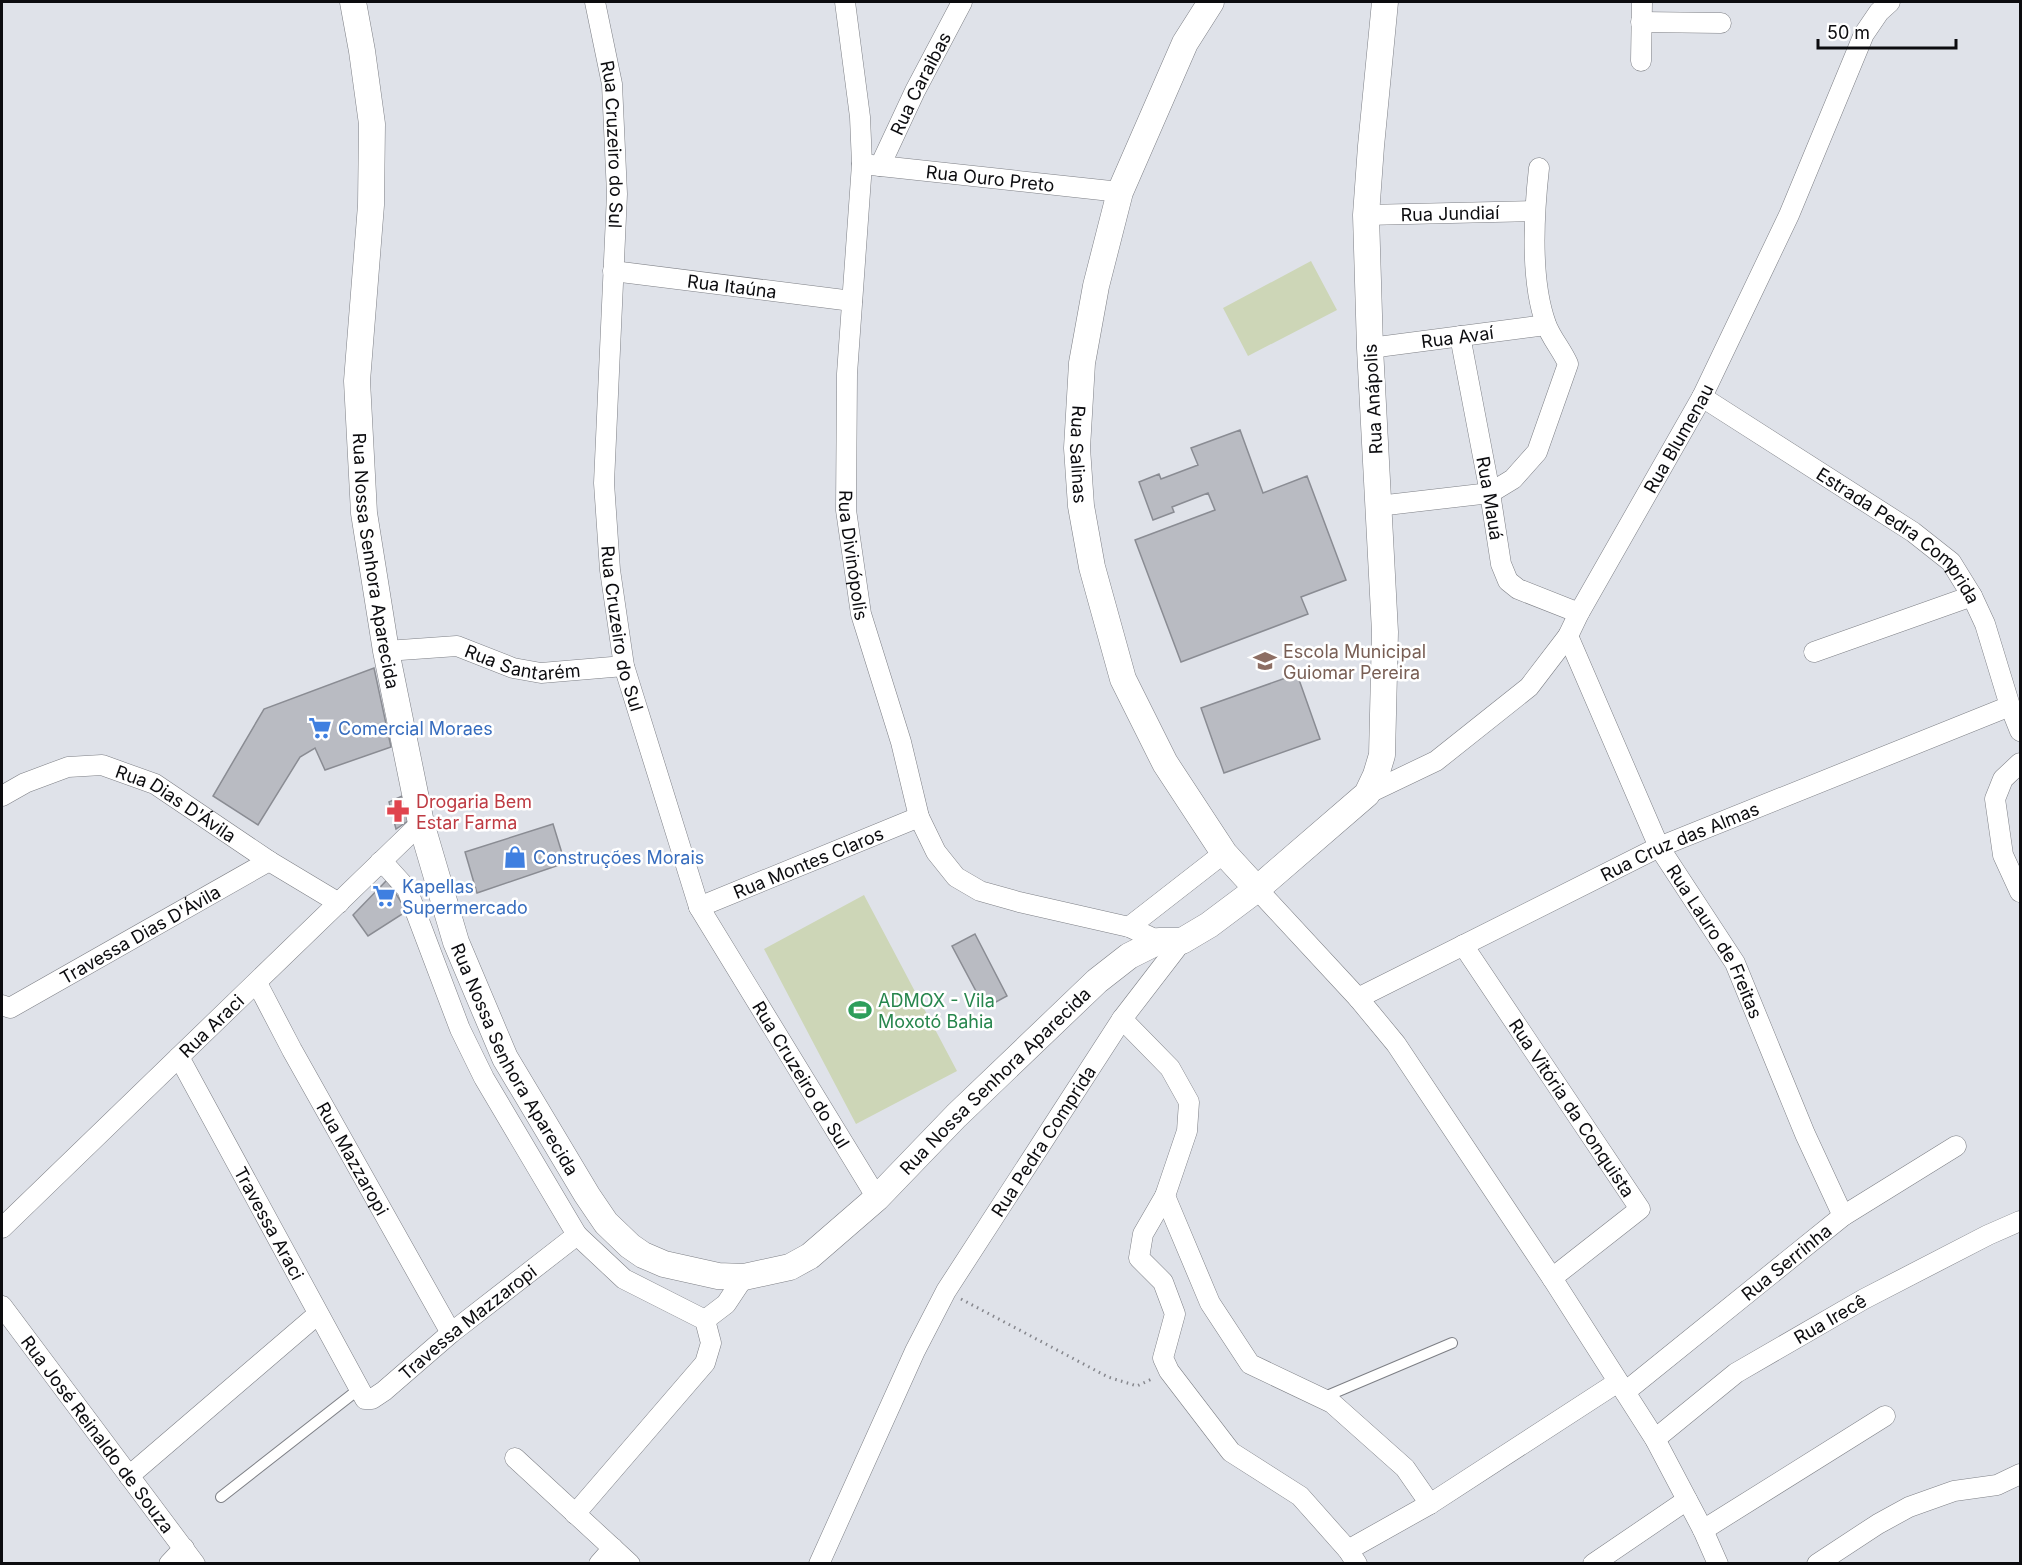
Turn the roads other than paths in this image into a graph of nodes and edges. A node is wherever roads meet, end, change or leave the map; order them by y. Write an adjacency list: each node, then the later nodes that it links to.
1 (353, 2): 28 (street, Rua Nossa Senhora Aparecida)
2 (595, 2): 17 (street, Rua Cruzeiro do Sul)
3 (845, 2): 12 (street, Rua Divinópolis)
4 (962, 2): 12 (street, Rua Caraibas)
5 (1210, 2): 14 (street, Rua Salinas)
6 (1385, 2): 16 (street, Rua Anápolis)
7 (1642, 2): 9 (street)
8 (1890, 2): 22 (street, Rua Blumenau)
9 (1641, 22): 10 (street); 11 (street)
10 (1721, 23)
11 (1641, 61)
12 (871, 165): 14 (street, Rua Ouro Preto); 18 (street, Rua Divinópolis)
13 (1539, 168): 15 (street)
14 (1120, 192): 39 (street, Rua Salinas)
15 (1534, 211): 16 (street, Rua Jundiaí); 19 (street)
16 (1366, 215): 21 (street, Rua Anápolis)
17 (613, 271): 18 (street, Rua Itaúna); 30 (street, Rua Cruzeiro do Sul)
18 (852, 301): 36 (street, Rua Divinópolis)
19 (1546, 325): 20 (street, Rua Avaí); 23 (street)
20 (1460, 336): 21 (street, Rua Avaí); 23 (street, Rua Mauá)
21 (1370, 348): 24 (street, Rua Anápolis)
22 (1702, 397): 25 (street, Estrada Pedra Comprida); 26 (street, Rua Blumenau)
23 (1490, 493): 24 (street); 26 (street, Rua Mauá)
24 (1378, 506): 34 (street, Rua Anápolis)
25 (1972, 596): 29 (street); 31 (street, Estrada Pedra Comprida)
26 (1579, 614): 27 (street, Rua Blumenau)
27 (1569, 636): 34 (street, Rua Blumenau); 38 (street, Rua Lauro de Freitas)
28 (386, 651): 30 (street, Rua Santarém); 37 (street, Rua Nossa Senhora Aparecida)
29 (1814, 652)
30 (624, 666): 45 (street, Rua Cruzeiro do Sul)
31 (2010, 706): 32 (street, Estrada Pedra Comprida); 38 (street, Rua Cruz das Almas)
32 (2020, 731)
33 (2020, 763): 43 (street)
34 (1367, 794): 42 (street, Rua Pedra Comprida)
35 (2, 796): 40 (street, Rua Dias D'Ávila)
36 (919, 817): 45 (street, Rua Montes Claros); 46 (street, Rua Divinópolis)
37 (421, 823): 41 (street, Rua Araci); 61 (street, Rua Nossa Senhora Aparecida)
38 (1659, 847): 48 (street, Rua Cruz das Almas); 57 (street, Rua Lauro de Freitas)
39 (1224, 853): 42 (street, Rua Salinas); 46 (street)
40 (270, 861): 44 (street, Rua Dias D'Ávila); 51 (street, Travessa Dias D'Ávila)
41 (380, 862): 44 (street, Rua Araci); 60 (street, Rua Nossa Senhora Aparecida)
42 (1257, 889): 47 (street, Rua Pedra Comprida); 50 (street)
43 (2020, 892)
44 (339, 903): 49 (street, Rua Araci)
45 (699, 908): 56 (street, Rua Cruzeiro do Sul)
46 (1128, 927): 47 (street, Rua Divinópolis)
47 (1170, 941): 52 (street, Rua Pedra Comprida); 56 (street, Rua Nossa Senhora Aparecida)
48 (1463, 945): 50 (street, Rua Cruz das Almas); 62 (street, Rua Vitória da Conquista)
49 (257, 982): 53 (street, Rua Araci); 66 (street, Rua Mazzaropi)
50 (1358, 998): 62 (street)
51 (6, 1006)
52 (1122, 1019): 55 (street); 88 (street, Rua Pedra Comprida)
53 (179, 1057): 59 (street, Rua Araci); 64 (street, Travessa Araci)
54 (1956, 1146): 57 (street, Rua Serrinha)
55 (1165, 1196): 70 (street); 84 (street)
56 (877, 1198): 61 (street, Rua Nossa Senhora Aparecida)
57 (1843, 1216): 68 (street, Rua Serrinha)
58 (2020, 1221): 72 (street, Rua Irecê)
59 (2, 1228)
60 (577, 1235): 65 (street, Rua Nossa Senhora Aparecida); 66 (street, Travessa Mazzaropi)
61 (744, 1277): 65 (street)
62 (1552, 1278): 68 (street)
63 (2, 1306): 75 (street, Rua José Reinaldo de Souza)
64 (318, 1314): 69 (street, Travessa Araci); 75 (street)
65 (705, 1320): 79 (street)
66 (451, 1333): 69 (street, Travessa Mazzaropi)
67 (1452, 1343): 70 (lane)
68 (1622, 1387): 72 (street); 78 (street, Rua Serrinha)
69 (359, 1389): 76 (lane)
70 (1322, 1398): 78 (street)
71 (1885, 1416): 80 (street)
72 (1655, 1439): 77 (street)
73 (515, 1458): 79 (street)
74 (2020, 1474): 83 (street)
75 (129, 1476): 82 (street, Rua José Reinaldo de Souza)
76 (221, 1497)
77 (1687, 1500): 80 (street); 89 (street)
78 (1430, 1504): 84 (street, Rua Serrinha)
79 (575, 1515): 81 (street)
80 (1703, 1530): 90 (street)
81 (613, 1548): 86 (street); 87 (street)
82 (189, 1556): 85 (street)
83 (1842, 1556): 91 (street)
84 (1352, 1557)
85 (169, 1563)
86 (599, 1563)
87 (630, 1563)
88 (819, 1563)
89 (1593, 1563)
90 (1718, 1563)
91 (1817, 1563)

